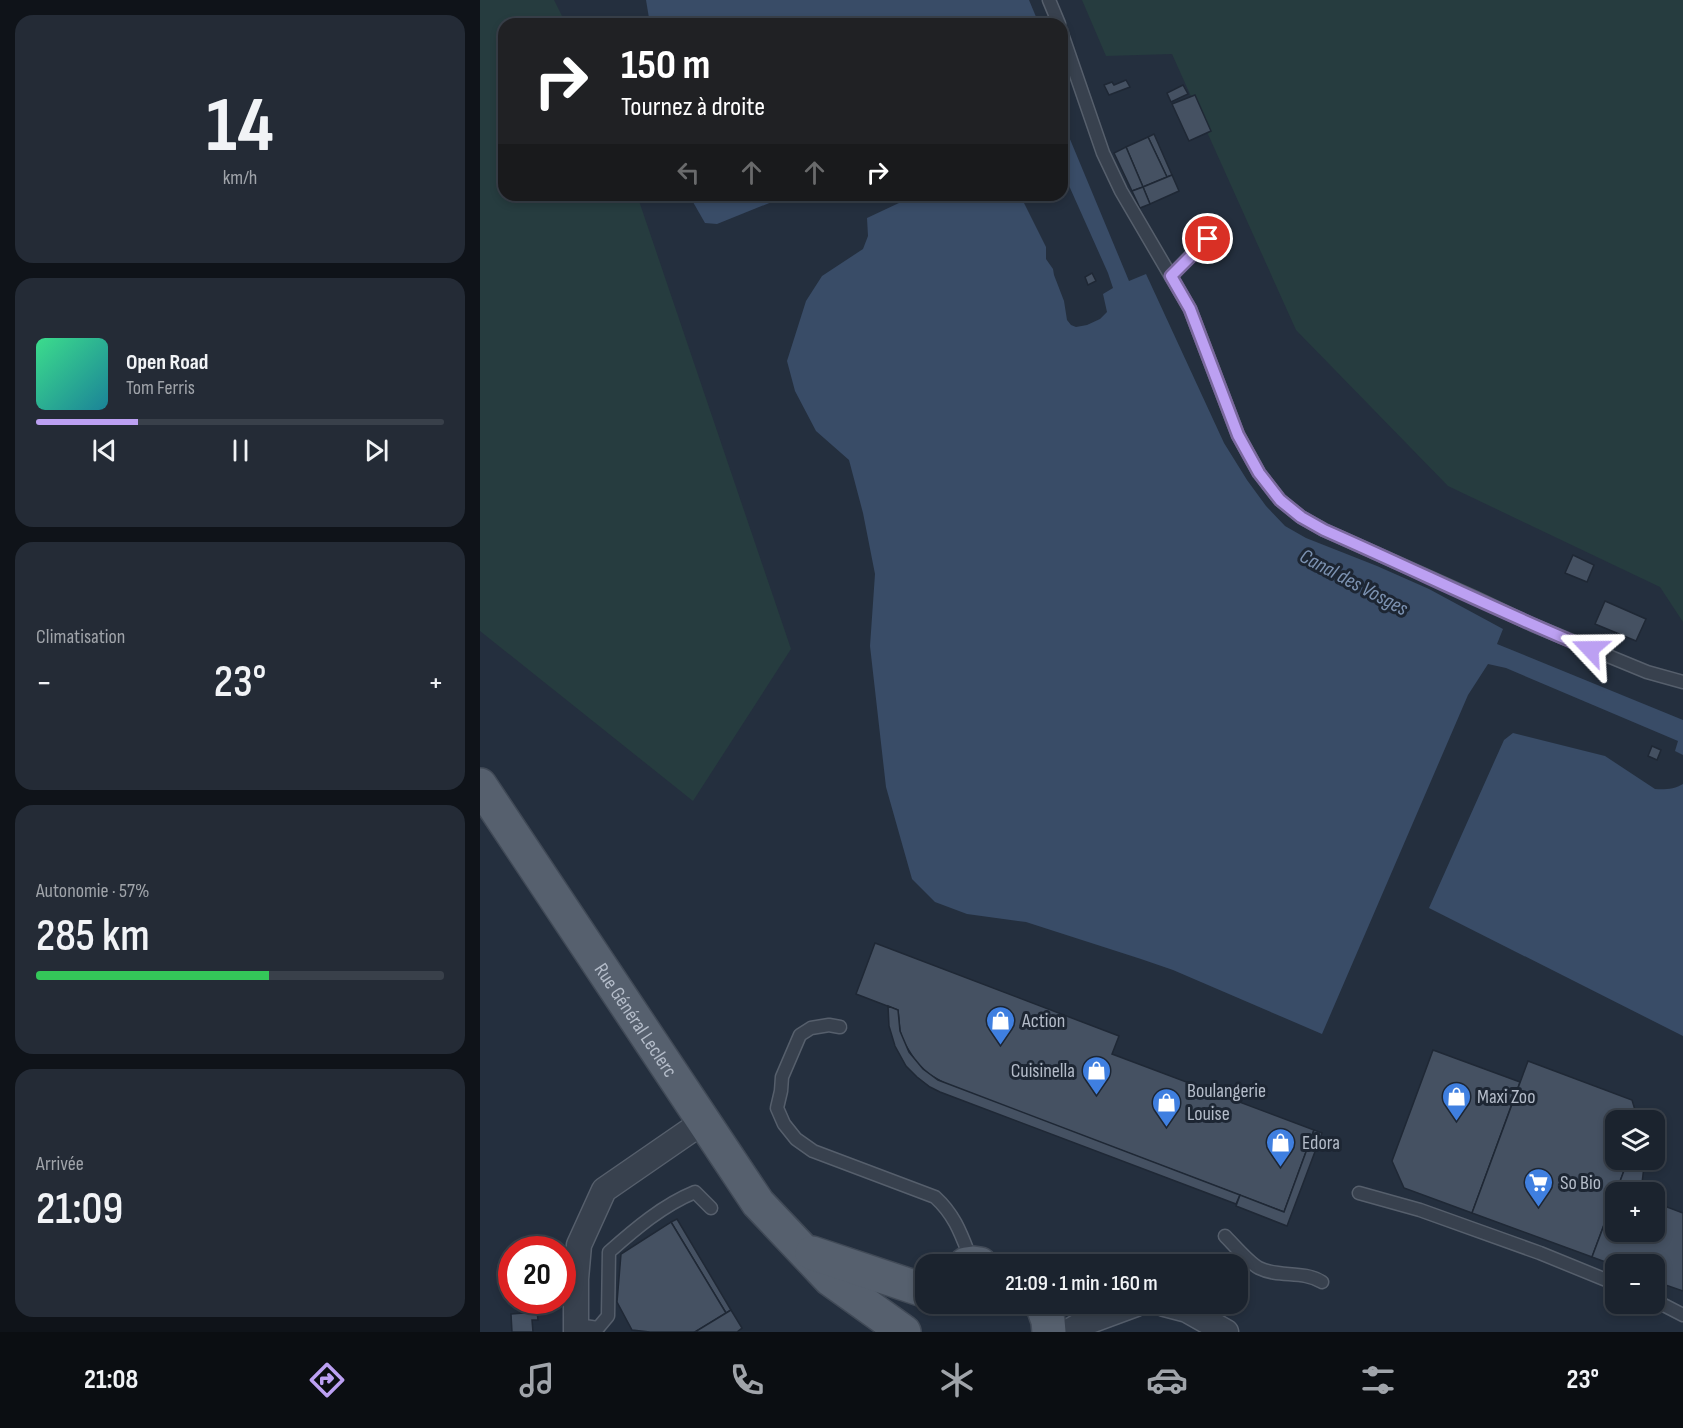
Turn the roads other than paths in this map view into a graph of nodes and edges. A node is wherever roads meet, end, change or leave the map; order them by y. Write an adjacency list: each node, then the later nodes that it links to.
1 (1049, 0): 2 (lane)
2 (1056, 18)
3 (1068, 51): 5 (lane)
4 (1208, 239): 5 (lane)
5 (1171, 276): 6 (lane)
6 (1683, 682)
7 (480, 785): 9 (main road, Rue Général Leclerc)
8 (840, 1027): 14 (lane)
9 (704, 1121): 13 (main road, Rue Général Leclerc); 24 (street)
10 (1359, 1193): 15 (lane)
11 (711, 1208): 24 (lane)
12 (1225, 1236): 16 (lane)
13 (799, 1248): 17 (main road, Rue Général Leclerc); 25 (main road, Rue Général Leclerc)
14 (969, 1254)
15 (1605, 1280)
16 (1322, 1282)
17 (915, 1286)
18 (915, 1304): 25 (main road)
19 (1665, 1306): 23 (lane)
20 (1046, 1314): 26 (main road)
21 (1109, 1314): 27 (street)
22 (1193, 1314): 28 (street)
23 (1683, 1315)
24 (577, 1329)
25 (906, 1332)
26 (1049, 1332)
27 (1068, 1332)
28 (1226, 1332)

